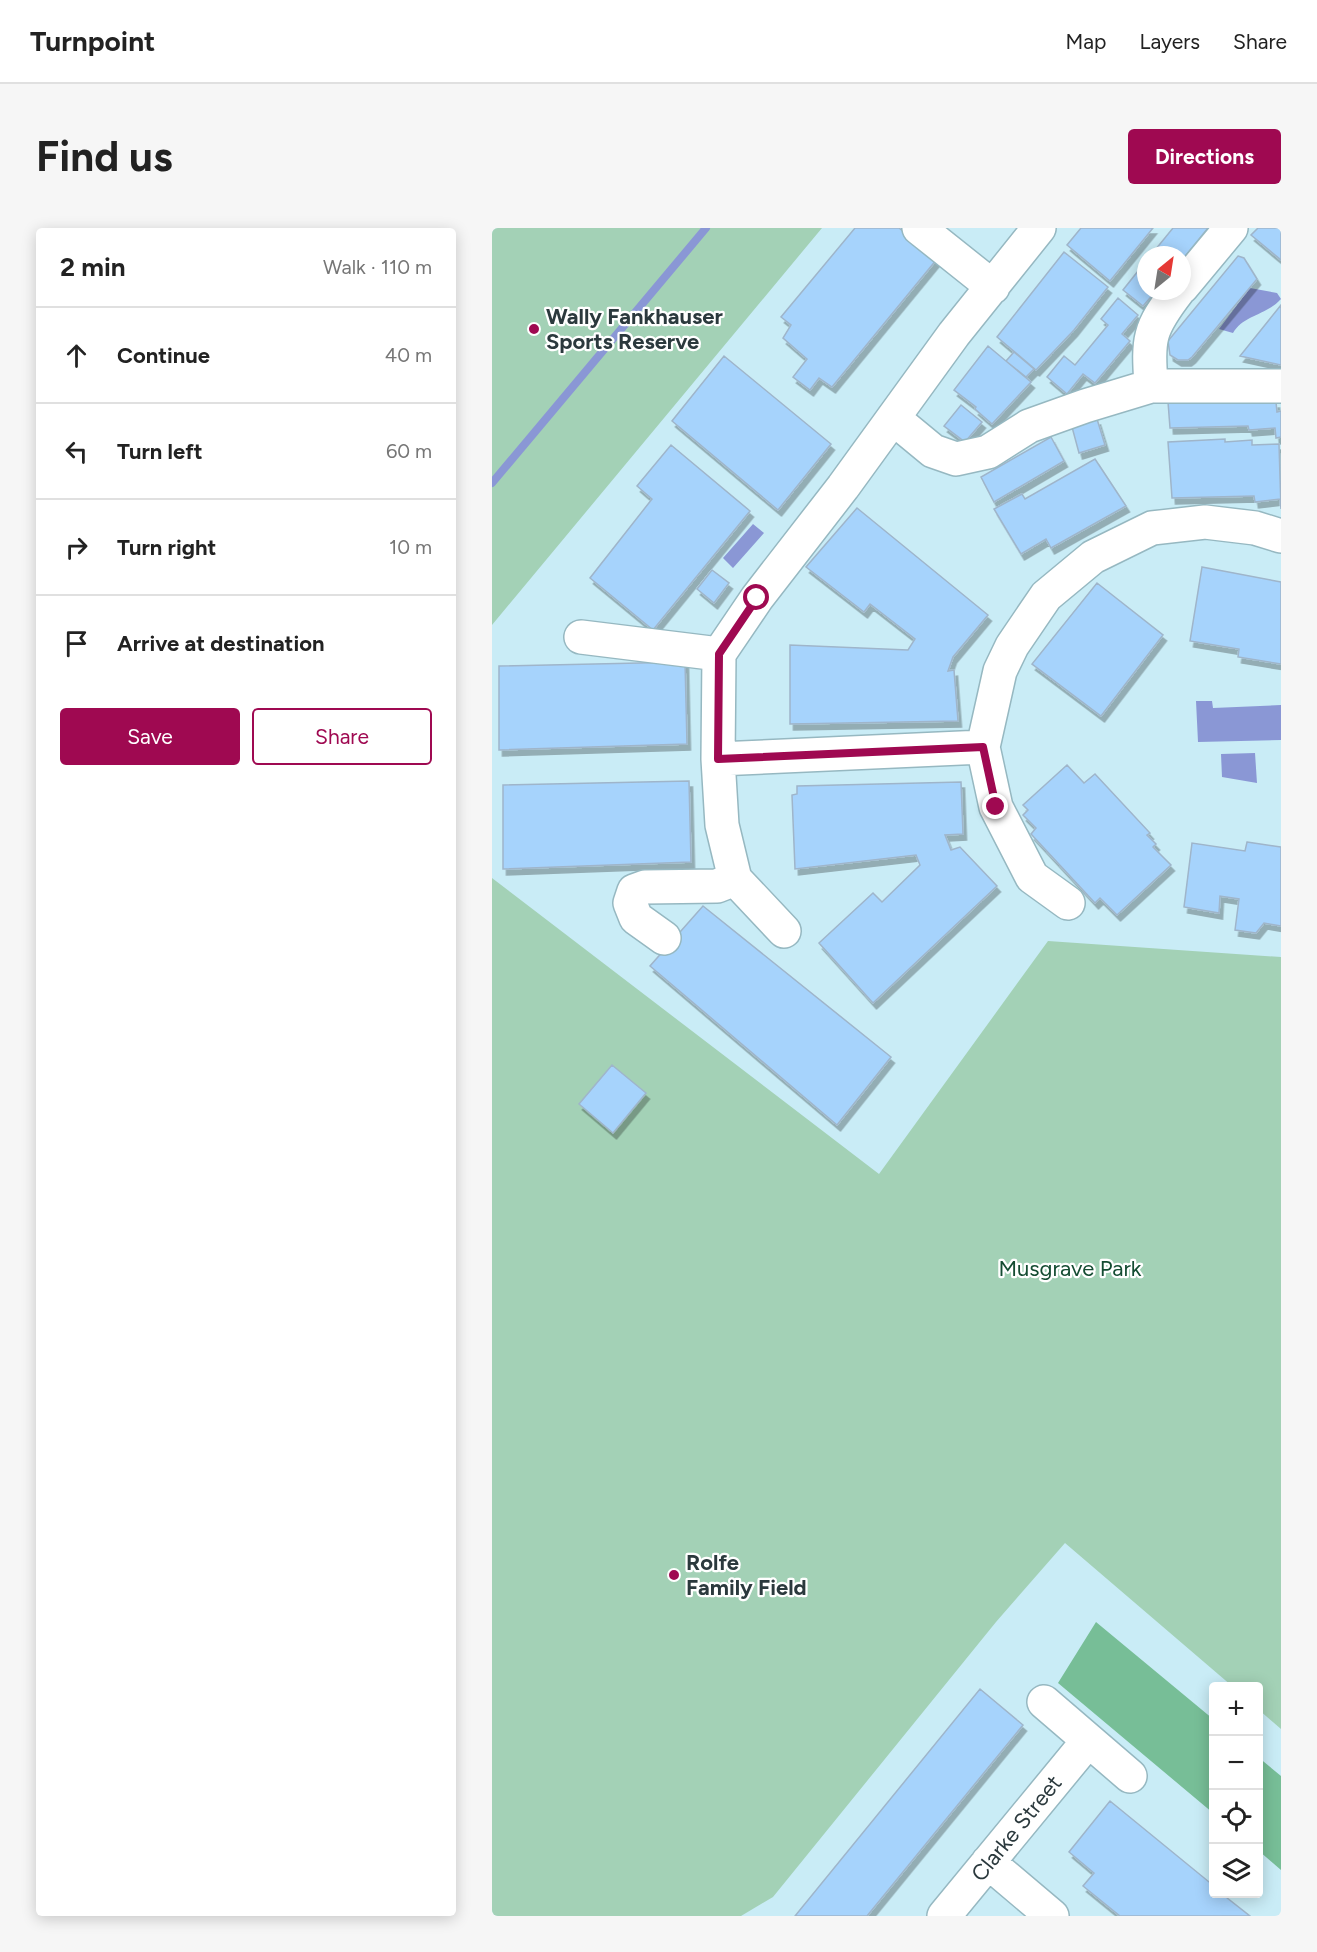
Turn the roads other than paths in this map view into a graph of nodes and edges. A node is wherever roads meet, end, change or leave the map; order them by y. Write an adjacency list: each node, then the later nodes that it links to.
1 (919, 228): 5 (street)
2 (1039, 228): 5 (street)
3 (1231, 228): 4 (street)
4 (1191, 276)
5 (993, 287): 9 (street)
6 (1172, 300): 7 (street)
7 (1151, 386): 8 (street); 9 (street)
8 (1281, 386)
9 (893, 418): 12 (street)
10 (1281, 536): 13 (street)
11 (581, 638): 12 (street)
12 (719, 654): 14 (street)
13 (983, 747): 14 (street); 16 (street)
14 (718, 759): 15 (street)
15 (735, 879): 17 (street); 18 (street)
16 (1068, 903)
17 (784, 931)
18 (664, 938)
19 (1044, 1702): 20 (street)
20 (1088, 1741): 21 (street); 22 (street, Clarke Street)
21 (1130, 1776)
22 (988, 1862): 23 (street, Clarke Street); 24 (street)
23 (944, 1916)
24 (1052, 1916)

